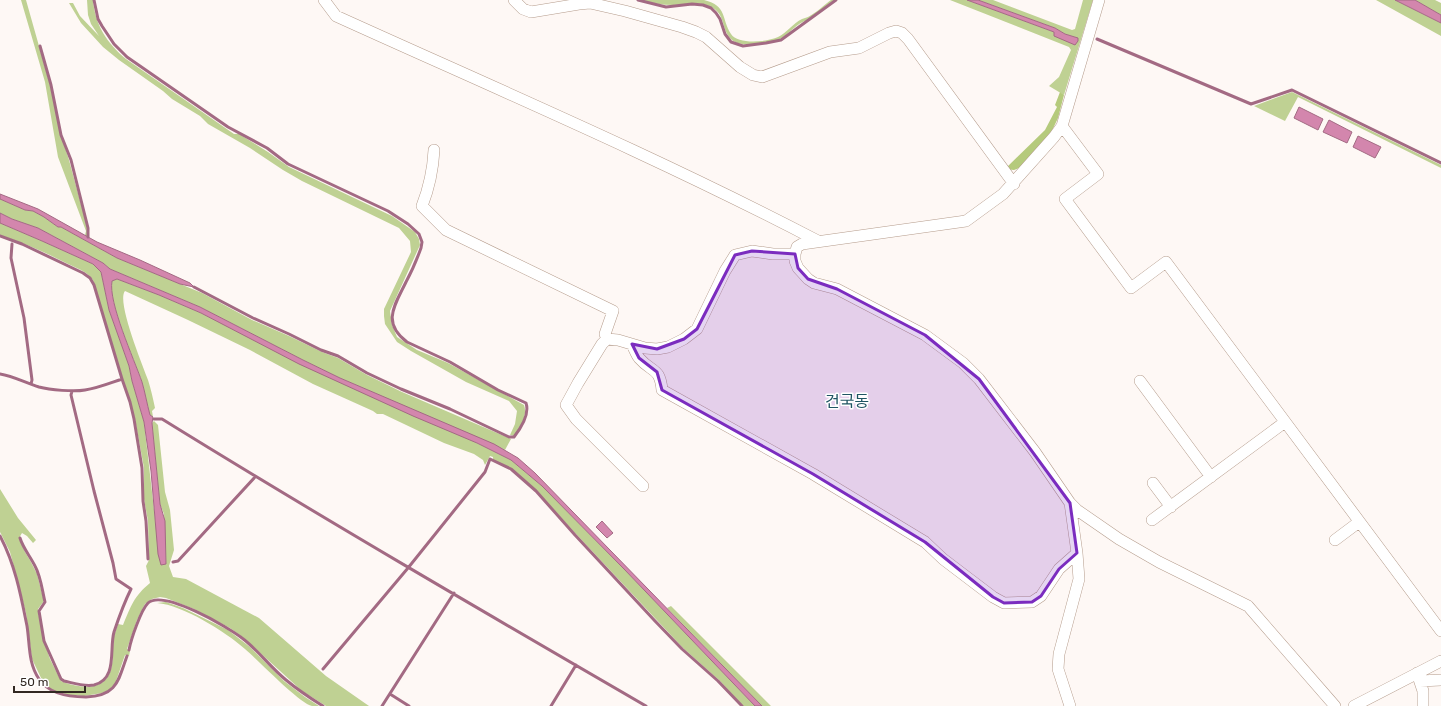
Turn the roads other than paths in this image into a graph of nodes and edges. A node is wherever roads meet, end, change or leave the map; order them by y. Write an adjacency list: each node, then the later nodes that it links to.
1 (324, 0): 7 (street)
2 (514, 0): 6 (street)
3 (1099, 0): 4 (street)
4 (1062, 126): 6 (street); 12 (street)
5 (434, 150): 9 (street)
6 (1014, 184): 7 (street)
7 (818, 241): 8 (street)
8 (795, 254): 10 (street); 16 (street)
9 (607, 340): 10 (street); 15 (street)
10 (632, 344): 21 (street)
11 (1140, 381): 13 (street)
12 (1285, 422): 13 (street); 19 (street)
13 (1211, 477): 17 (street)
14 (1153, 483): 17 (street)
15 (642, 486)
16 (1070, 503): 21 (street); 27 (street)
17 (1171, 507): 18 (street)
18 (1152, 520)
19 (1359, 522): 20 (street); 22 (street)
20 (1335, 540)
21 (1077, 553): 26 (street)
22 (1441, 632)
23 (1441, 661): 24 (street)
24 (1419, 677): 25 (street); 28 (street); 29 (street)
25 (1441, 680)
26 (1070, 706)
27 (1335, 706)
28 (1354, 706)
29 (1423, 706)

